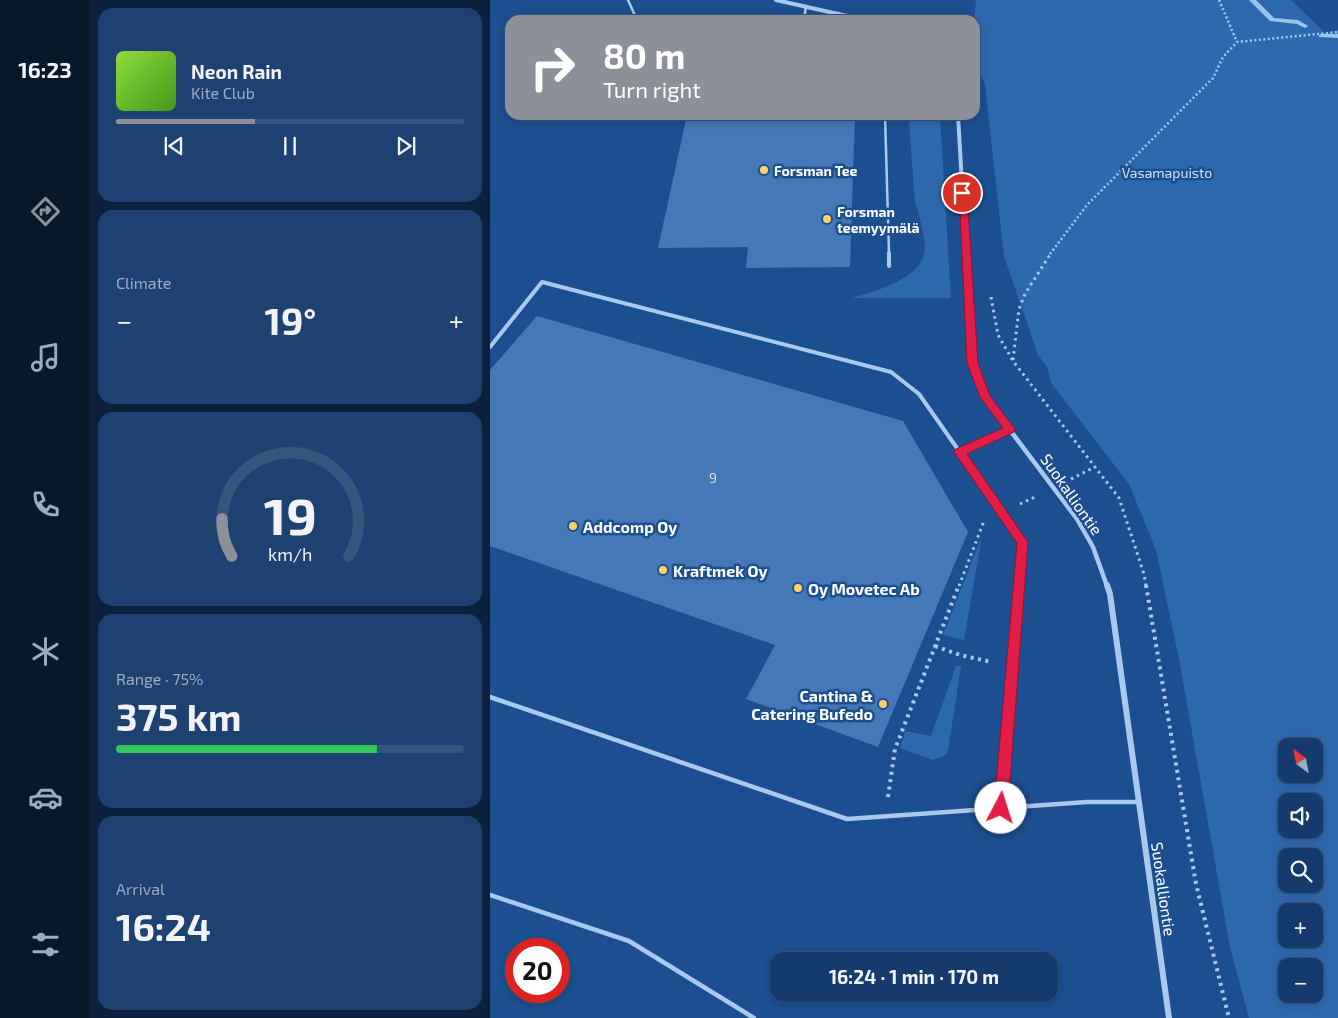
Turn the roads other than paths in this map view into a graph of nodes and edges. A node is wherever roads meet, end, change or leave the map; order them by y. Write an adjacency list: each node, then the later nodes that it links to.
1 (628, 0): 4 (lane)
2 (776, 0): 3 (street)
3 (806, 6): 5 (lane); 6 (street)
4 (635, 15)
5 (805, 15)
6 (844, 15)
7 (886, 120): 9 (lane)
8 (958, 120): 11 (street, Suokalliontie)
9 (889, 266)
10 (490, 347): 12 (lane)
11 (1010, 429): 12 (lane); 14 (street, Suokalliontie)
12 (960, 452): 15 (lane)
13 (490, 697): 15 (lane)
14 (1139, 802): 15 (lane); 18 (street, Suokalliontie)
15 (1001, 808)
16 (490, 894): 17 (lane)
17 (754, 1018)
18 (1169, 1018)

